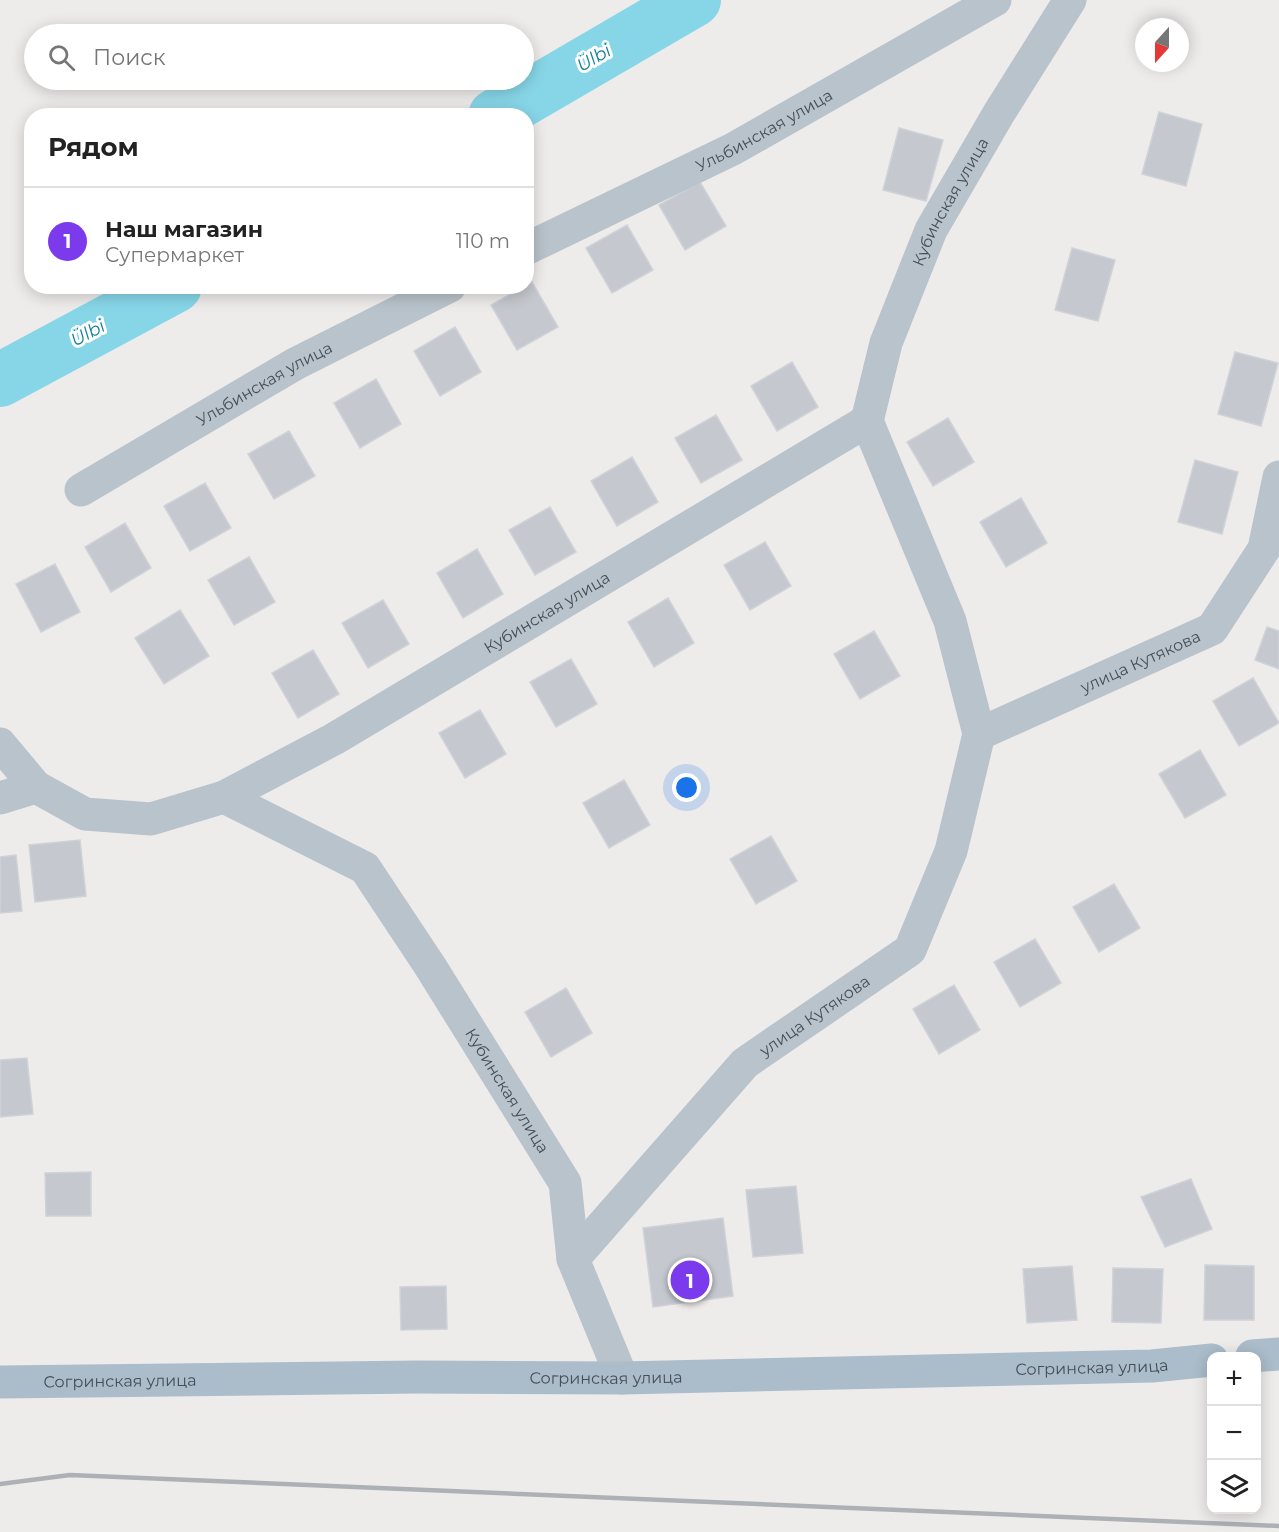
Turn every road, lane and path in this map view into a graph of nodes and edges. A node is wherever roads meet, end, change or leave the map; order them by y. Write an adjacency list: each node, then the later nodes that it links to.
1 (995, 0): 3 (street, Ульбинская улица)
2 (1070, 0): 5 (street, Кубинская улица)
3 (534, 245)
4 (434, 294): 7 (street, Ульбинская улица)
5 (867, 421): 8 (street, улица Кутякова); 11 (street, Кубинская улица)
6 (1279, 477): 8 (street, улица Кутякова)
7 (81, 490)
8 (979, 734): 13 (street, улица Кутякова)
9 (0, 744): 10 (street)
10 (36, 787): 11 (street, Кубинская улица); 12 (street)
11 (224, 796): 13 (street, Кубинская улица)
12 (0, 798)
13 (573, 1259): 17 (street, Кубинская улица)
14 (1279, 1354): 15 (main road)
15 (1261, 1355)
16 (1207, 1360): 17 (main road, Согринская улица)
17 (622, 1378): 18 (main road, Согринская улица)
18 (0, 1382)

